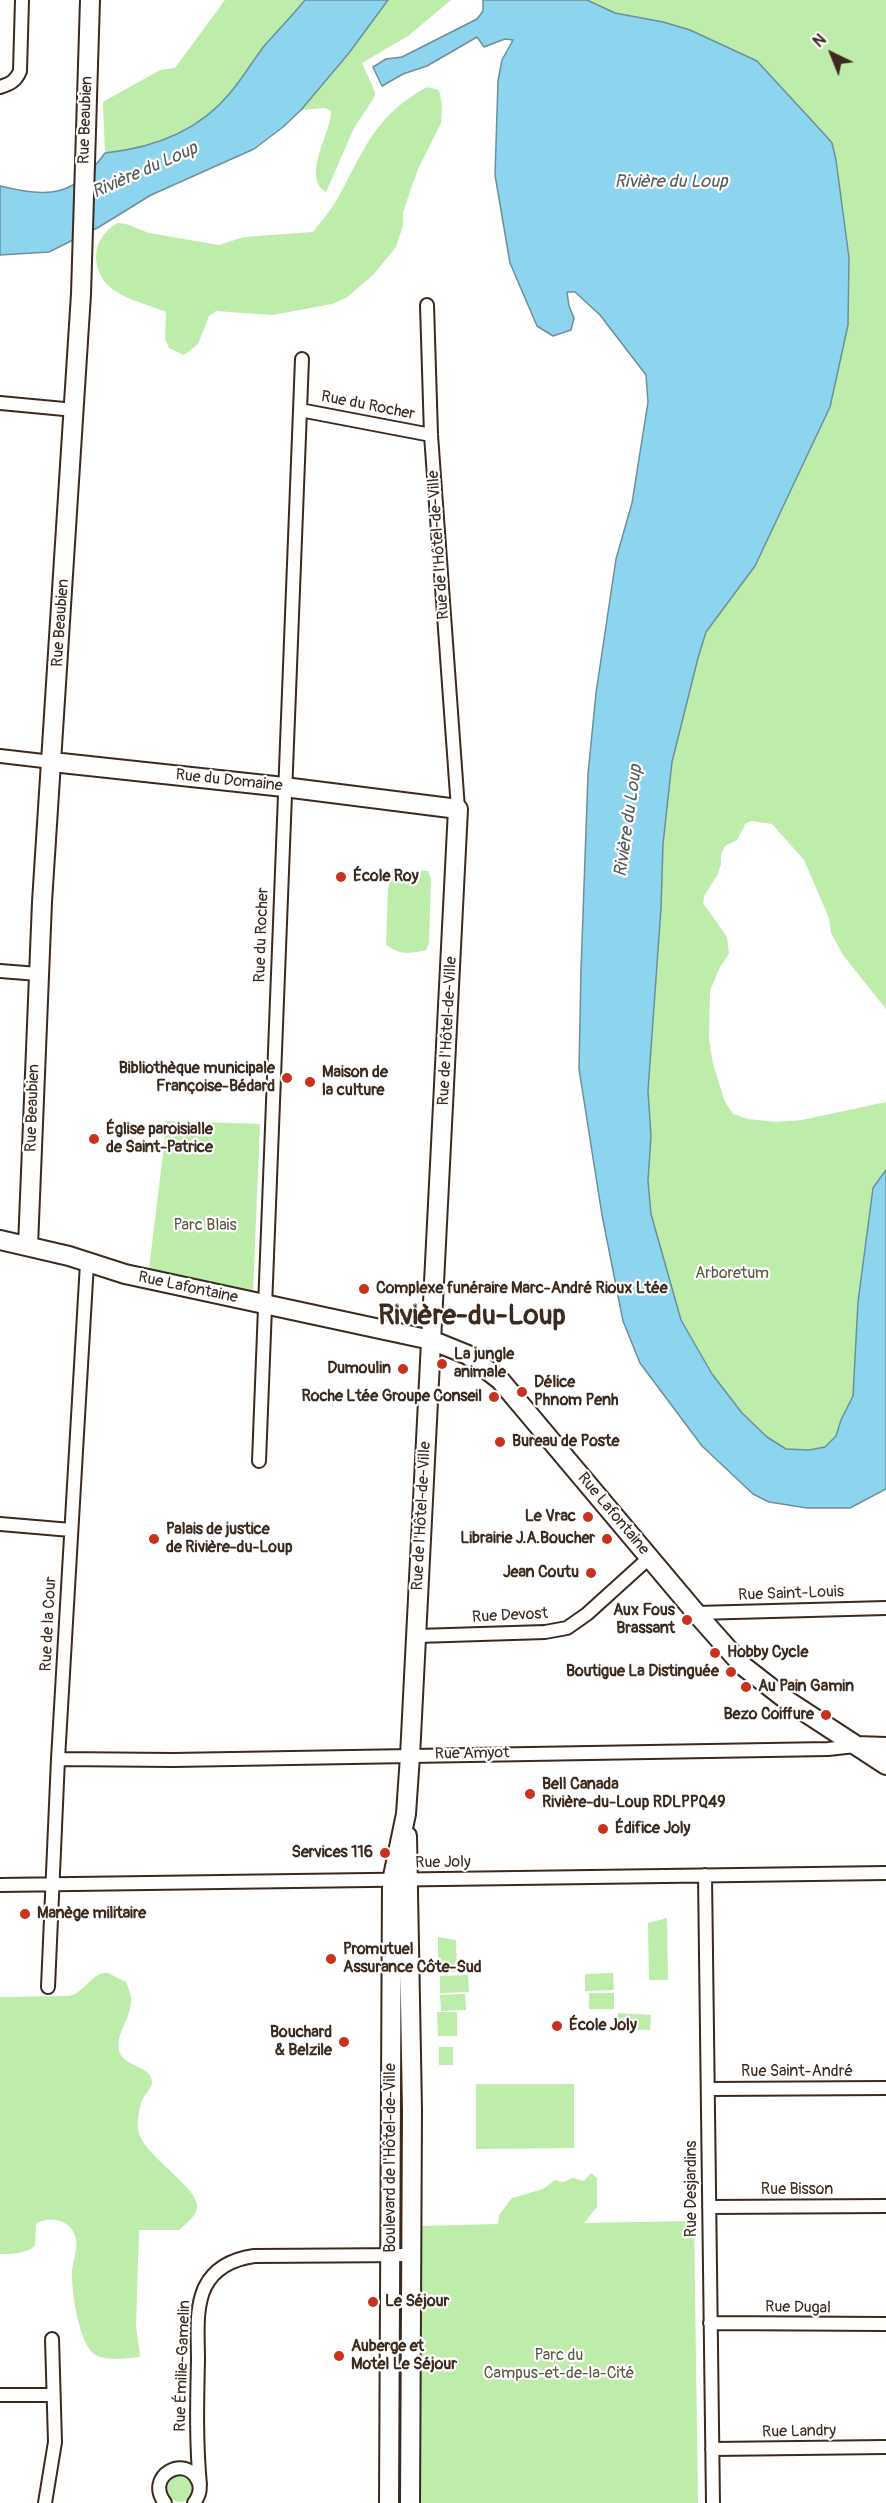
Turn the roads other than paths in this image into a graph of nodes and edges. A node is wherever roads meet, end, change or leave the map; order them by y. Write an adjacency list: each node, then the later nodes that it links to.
1 (22, 0): 3 (street)
2 (90, 0): 7 (main road, Rue Beaubien)
3 (0, 87)
4 (427, 305): 9 (street, Rue de l'Hôtel-de-Ville)
5 (302, 359): 8 (street, Rue du Rocher)
6 (0, 403): 7 (street)
7 (75, 410): 11 (main road, Rue Beaubien)
8 (300, 410): 9 (street, Rue du Rocher); 12 (street, Rue du Rocher)
9 (431, 435): 13 (street, Rue de l'Hôtel-de-Ville)
10 (0, 756): 11 (street, Rue du Domaine)
11 (52, 762): 12 (main road, Rue du Domaine); 15 (main road, Rue Beaubien)
12 (285, 787): 13 (main road, Rue du Domaine); 19 (street, Rue du Rocher)
13 (458, 809): 20 (main road, Rue de l'Hôtel-de-Ville)
14 (0, 971): 15 (street)
15 (38, 974): 17 (main road, Rue Beaubien)
16 (0, 1240): 17 (main road, Rue Lafontaine)
17 (28, 1246): 18 (main road, Rue Lafontaine)
18 (87, 1263): 19 (main road, Rue Lafontaine); 23 (street, Rue de la Cour)
19 (264, 1304): 20 (main road, Rue Lafontaine); 21 (street, Rue du Rocher)
20 (431, 1340): 24 (main road, Rue Lafontaine); 27 (main road, Rue de l'Hôtel-de-Ville)
21 (259, 1461)
22 (0, 1524): 23 (street)
23 (71, 1530): 31 (street, Rue de la Cour)
24 (650, 1557): 26 (main road, Rue Lafontaine); 27 (street, Rue Devost)
25 (886, 1608): 26 (street, Rue Saint-Louis)
26 (696, 1613): 28 (main road, Rue Lafontaine)
27 (417, 1636): 30 (main road, Rue de l'Hôtel-de-Ville)
28 (855, 1746): 29 (main road, Rue Amyot); 30 (street, Rue Amyot); 32 (main road, Rue Lafontaine)
29 (886, 1747)
30 (410, 1756): 31 (street, Rue Amyot); 35 (main road, Boulevard de l'Hôtel-de-Ville)
31 (58, 1759): 37 (street, Rue de la Cour)
32 (886, 1766)
33 (886, 1873): 34 (street, Rue Joly)
34 (705, 1875): 35 (street, Rue Joly); 40 (street, Rue Desjardins)
35 (401, 1880): 37 (street, Rue Joly); 43 (main road, Boulevard de l'Hôtel-de-Ville); 44 (main road, Boulevard de l'Hôtel-de-Ville)
36 (0, 1885): 37 (street, Rue Joly)
37 (51, 1886): 38 (street, Rue de la Cour)
38 (48, 1987)
39 (886, 2088): 40 (street, Rue Saint-André)
40 (709, 2089): 42 (street, Rue Desjardins)
41 (886, 2206): 42 (street, Rue Bisson)
42 (709, 2207): 45 (street, Rue Desjardins)
43 (390, 2254): 44 (street, Rue Émilie-Gamelin); 52 (street, Rue Émilie-Gamelin); 58 (main road, Boulevard de l'Hôtel-de-Ville)
44 (411, 2255): 59 (main road, Boulevard de l'Hôtel-de-Ville)
45 (710, 2323): 46 (street, Rue Dugal); 51 (street, Rue Desjardins)
46 (886, 2324)
47 (52, 2339): 49 (street)
48 (0, 2395): 49 (street)
49 (53, 2395): 56 (street)
50 (886, 2447): 51 (street, Rue Landry)
51 (712, 2449): 60 (street, Rue Desjardins)
52 (197, 2450): 53 (street, Rue Émilie-Gamelin); 54 (street, Rue Émilie-Gamelin)
53 (175, 2468): 54 (street); 57 (street, Rue Émilie-Gamelin)
54 (200, 2485): 55 (street, Rue Émilie-Gamelin)
55 (196, 2502)
56 (45, 2503)
57 (165, 2503)
58 (389, 2503)
59 (410, 2503)
60 (713, 2503)

